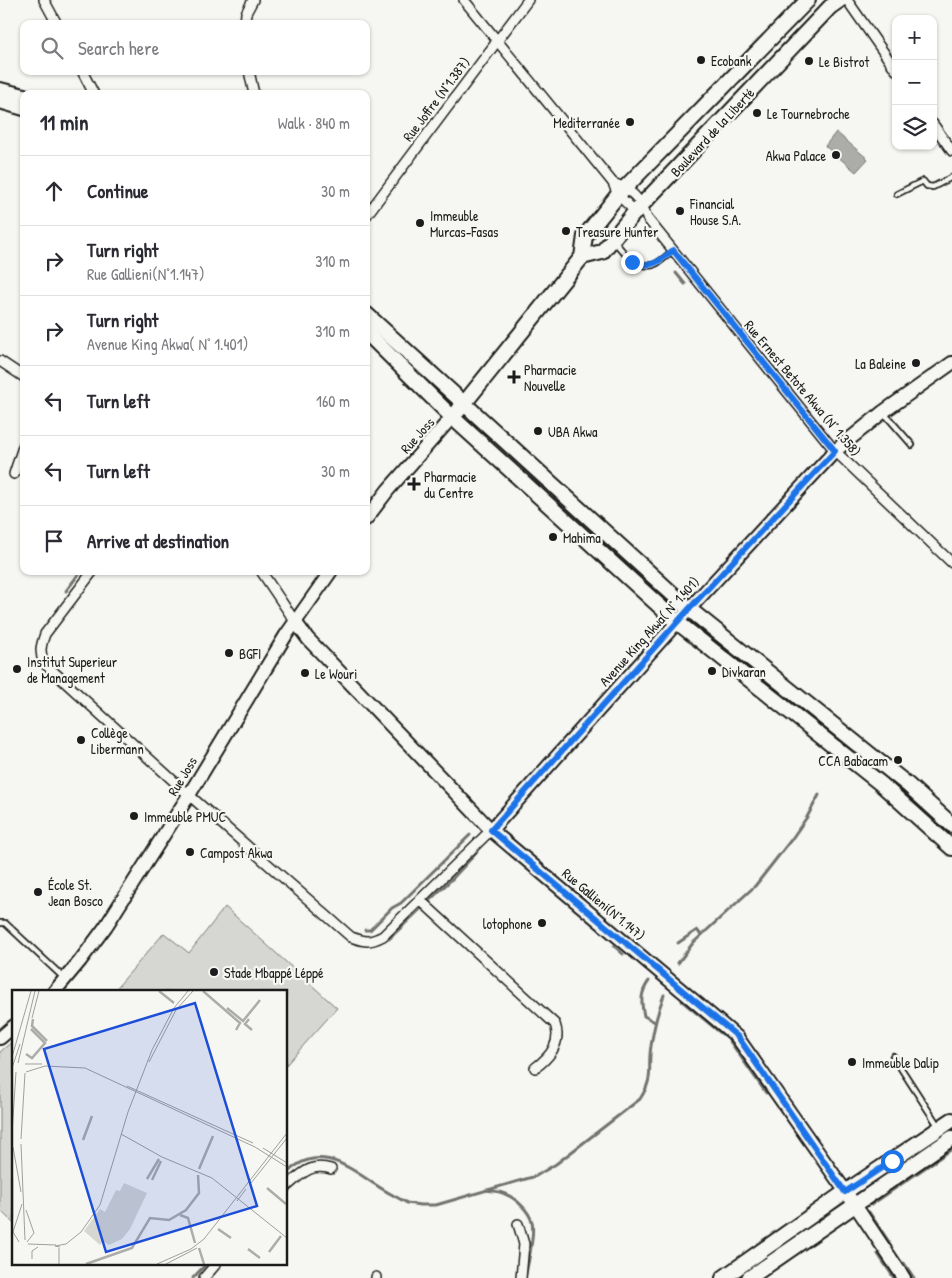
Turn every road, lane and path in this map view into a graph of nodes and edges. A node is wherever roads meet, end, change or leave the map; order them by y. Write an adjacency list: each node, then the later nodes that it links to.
1 (44, 0): 8 (street)
2 (253, 0): 9 (street)
3 (464, 0): 10 (street, Rue Ernest Betote Akwa (N° 1.358))
4 (528, 0): 10 (street, Rue Joffre (N°1.387))
5 (808, 0): 23 (main road, Boulevard de la Liberté)
6 (840, 0): 26 (main road, Boulevard de la Liberté)
7 (847, 0): 11 (street)
8 (55, 20)
9 (245, 20)
10 (497, 41): 23 (street, Rue Ernest Betote Akwa (N° 1.358)); 25 (street, Rue Joffre (N°1.387))
11 (892, 64)
12 (84, 75): 15 (street)
13 (250, 75): 16 (street)
14 (0, 90): 17 (main road)
15 (92, 90)
16 (253, 90)
17 (20, 95)
18 (0, 101): 19 (main road)
19 (20, 107)
20 (937, 130): 21 (street)
21 (952, 151)
22 (952, 178): 24 (lane)
23 (619, 188): 26 (street, Rue Ernest Betote Akwa (N° 1.358)); 29 (main road, Boulevard de la Liberté)
24 (897, 194)
25 (370, 211)
26 (642, 212): 27 (main road, Boulevard de la Liberté); 28 (street, Rue Ernest Betote Akwa (N° 1.358))
27 (612, 240): 28 (lane); 29 (main road, Boulevard de la Liberté)
28 (673, 250): 39 (street, Rue Ernest Betote Akwa (N° 1.358))
29 (582, 257): 35 (main road, Boulevard de la Liberté)
30 (370, 318): 35 (main road)
31 (370, 336): 37 (main road)
32 (0, 361): 34 (street)
33 (952, 363): 36 (main road, Avenue King Akwa( N° 1.401))
34 (20, 375)
35 (464, 404): 37 (main road, Boulevard de la Liberté); 47 (main road)
36 (883, 412): 38 (lane); 39 (main road, Avenue King Akwa( N° 1.401))
37 (452, 417): 42 (main road, Rue Joss); 48 (main road)
38 (912, 445)
39 (835, 451): 43 (street, Rue Ernest Betote Akwa (N° 1.358)); 47 (main road, Avenue King Akwa( N° 1.401))
40 (20, 456): 41 (street)
41 (14, 474)
42 (370, 514)
43 (952, 563)
44 (90, 575): 50 (street)
45 (264, 575): 49 (street, Rue Gallieni(N°1.147))
46 (328, 575): 49 (main road, Rue Joss)
47 (689, 609): 48 (main road, Avenue King Akwa( N° 1.401)); 51 (main road)
48 (678, 622): 52 (main road, Avenue King Akwa( N° 1.401)); 53 (main road)
49 (296, 623): 50 (main road, Rue Joss); 52 (main road, Rue Gallieni(N°1.147))
50 (189, 795): 54 (street, Avenue King Akwa( N° 1.401)); 56 (main road, Rue Joss)
51 (952, 825)
52 (491, 830): 54 (street, Avenue King Akwa( N° 1.401)); 67 (main road, Rue Gallieni(N°1.147))
53 (952, 848)
54 (420, 900): 61 (street)
55 (0, 923): 56 (lane)
56 (65, 978): 57 (main road, Rue Joss)
57 (56, 990)
58 (12, 1028): 59 (main road)
59 (0, 1038)
60 (893, 1056): 63 (lane)
61 (535, 1068)
62 (952, 1120): 63 (main road)
63 (940, 1128): 67 (main road)
64 (952, 1138): 68 (main road)
65 (331, 1169): 66 (street)
66 (288, 1185)
67 (845, 1192): 68 (main road, Rue Gallieni(N°1.147)); 73 (main road)
68 (855, 1205): 74 (main road); 75 (main road, Rue Gallieni(N°1.147))
69 (518, 1224): 72 (street)
70 (214, 1266): 71 (street)
71 (204, 1278)
72 (521, 1278)
73 (723, 1278)
74 (749, 1278)
75 (904, 1278)

